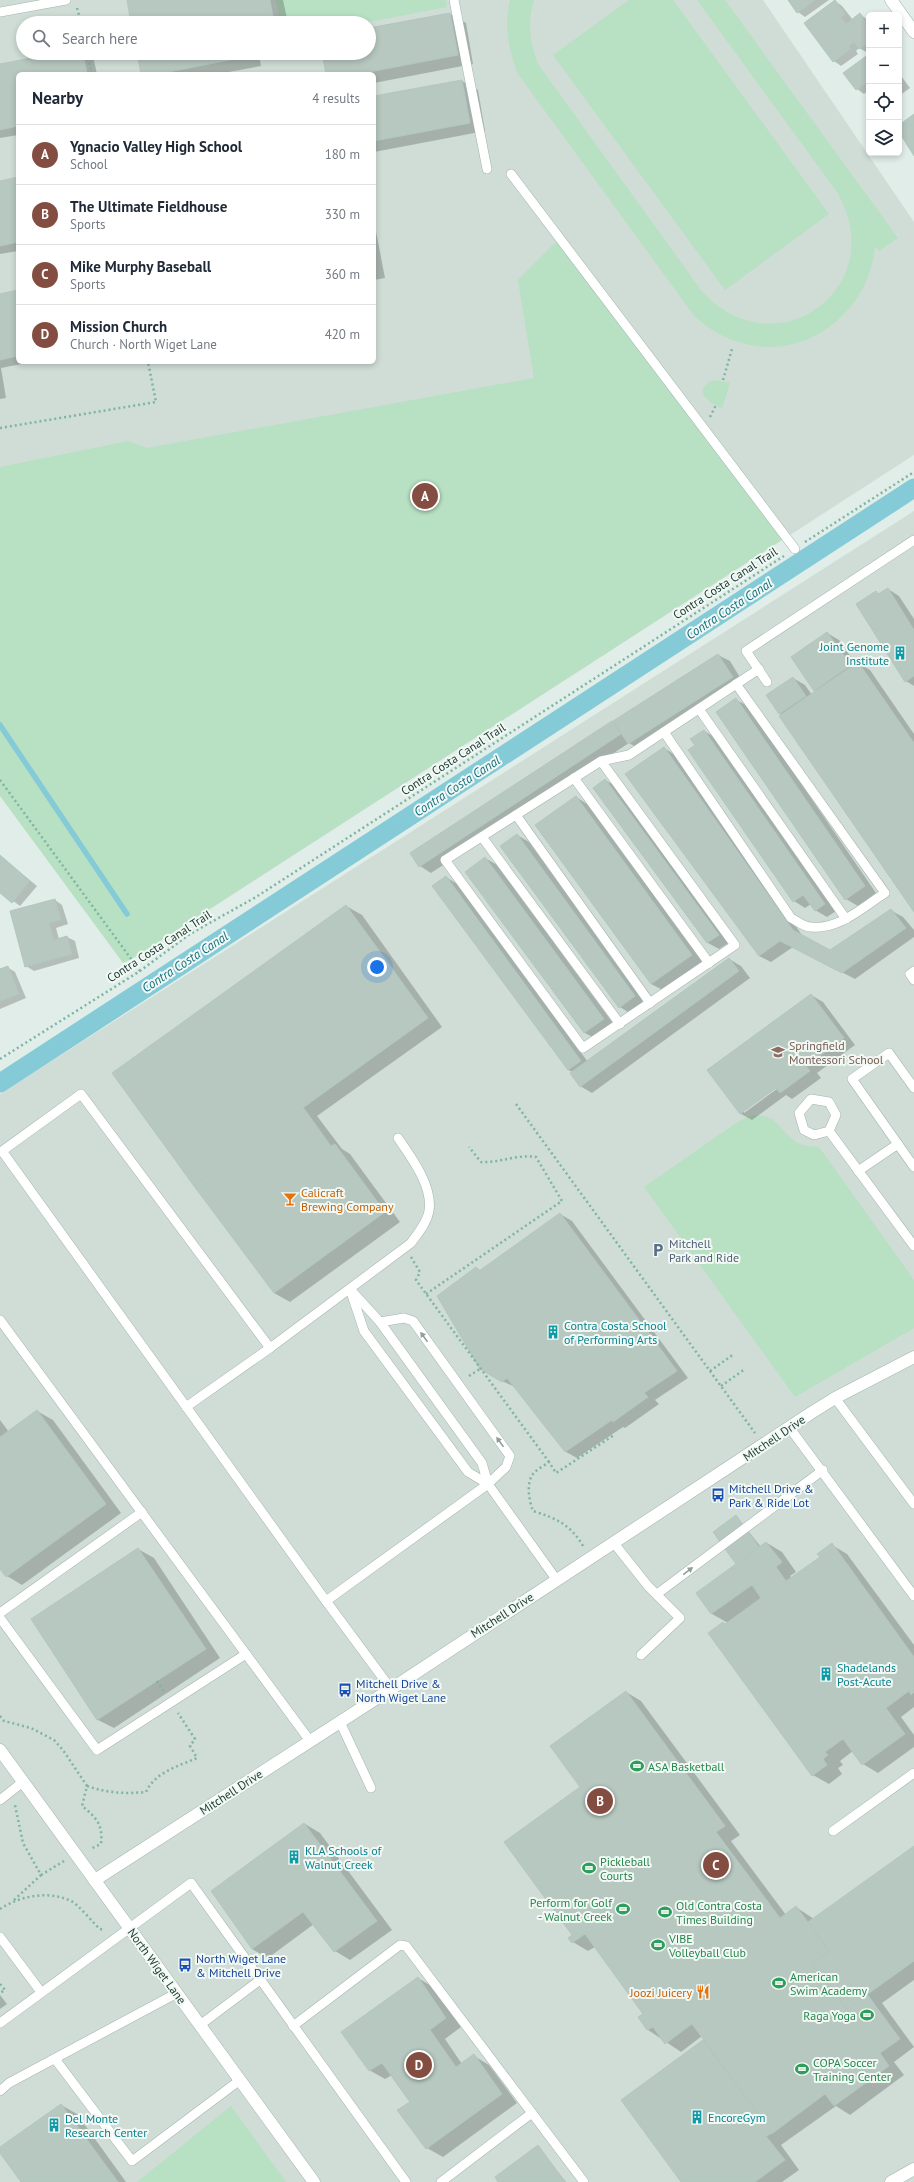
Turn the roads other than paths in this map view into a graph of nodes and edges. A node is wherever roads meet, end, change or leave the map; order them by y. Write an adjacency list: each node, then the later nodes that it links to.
1 (66, 0): 4 (lane)
2 (454, 0): 6 (lane)
3 (891, 0): 5 (street)
4 (0, 12)
5 (914, 32)
6 (487, 169)
7 (511, 174): 9 (lane)
8 (914, 540): 10 (lane)
9 (795, 549)
10 (759, 669): 11 (lane); 12 (lane)
11 (767, 682)
12 (736, 684): 13 (lane); 19 (lane)
13 (699, 709): 14 (lane); 19 (lane)
14 (664, 732): 15 (lane); 19 (lane)
15 (601, 761): 16 (lane); 20 (lane)
16 (574, 778): 17 (lane); 20 (lane)
17 (516, 816): 18 (lane); 23 (lane)
18 (482, 837): 24 (lane); 24 (lane)
19 (846, 919)
20 (709, 963): 23 (lane)
21 (914, 970): 22 (lane)
22 (914, 980)
23 (650, 1003): 24 (lane)
24 (620, 1024)
25 (914, 1088): 28 (lane)
26 (829, 1131): 26 (lane); 30 (lane)
27 (398, 1138): 32 (lane)
28 (898, 1144): 29 (lane); 30 (lane)
29 (914, 1168)
30 (858, 1171): 31 (lane)
31 (914, 1246)
32 (350, 1289): 34 (lane); 35 (lane); 41 (lane)
33 (0, 1320): 43 (lane)
34 (380, 1322): 41 (lane); 41 (lane, one-way to 34)
35 (270, 1348): 38 (lane); 38 (lane)
36 (914, 1357): 37 (street, Mitchell Drive)
37 (835, 1398): 39 (street, Mitchell Drive); 42 (lane)
38 (186, 1407): 48 (lane)
39 (790, 1428): 40 (lane); 44 (street, Mitchell Drive)
40 (823, 1470): 46 (lane, one-way to 40); 47 (lane)
41 (488, 1484): 45 (lane); 48 (lane)
42 (914, 1504)
43 (142, 1512): 49 (lane); 51 (lane)
44 (613, 1542): 45 (street, Mitchell Drive); 46 (lane)
45 (556, 1579): 53 (street, Mitchell Drive)
46 (657, 1594): 52 (lane)
47 (914, 1596)
48 (326, 1601): 53 (lane)
49 (0, 1613)
50 (0, 1618): 51 (lane)
51 (246, 1654): 55 (lane)
52 (641, 1655)
53 (391, 1689): 54 (street, Mitchell Drive)
54 (340, 1722): 55 (street, Mitchell Drive); 59 (lane)
55 (310, 1741): 62 (street, Mitchell Drive)
56 (0, 1750): 58 (street, North Wiget Lane)
57 (914, 1774): 61 (lane)
58 (24, 1781): 60 (lane); 62 (street, North Wiget Lane)
59 (371, 1788)
60 (4, 1798)
61 (833, 1831)
62 (95, 1880): 63 (street, North Wiget Lane)
63 (129, 1927): 65 (lane); 66 (lane); 67 (street, North Wiget Lane)
64 (0, 1937): 66 (lane)
65 (260, 1980): 69 (lane); 70 (lane)
66 (41, 1992): 68 (lane)
67 (177, 1993): 69 (street, North Wiget Lane); 71 (lane)
68 (0, 2022)
69 (200, 2025): 72 (street, North Wiget Lane)
70 (293, 2026): 74 (lane); 77 (lane)
71 (55, 2058): 72 (lane); 73 (lane)
72 (240, 2080): 76 (street, North Wiget Lane)
73 (0, 2091)
74 (532, 2113): 78 (lane); 79 (lane)
75 (914, 2169): 80 (street)
76 (314, 2182)
77 (406, 2182)
78 (441, 2182)
79 (584, 2182)
80 (891, 2182)

